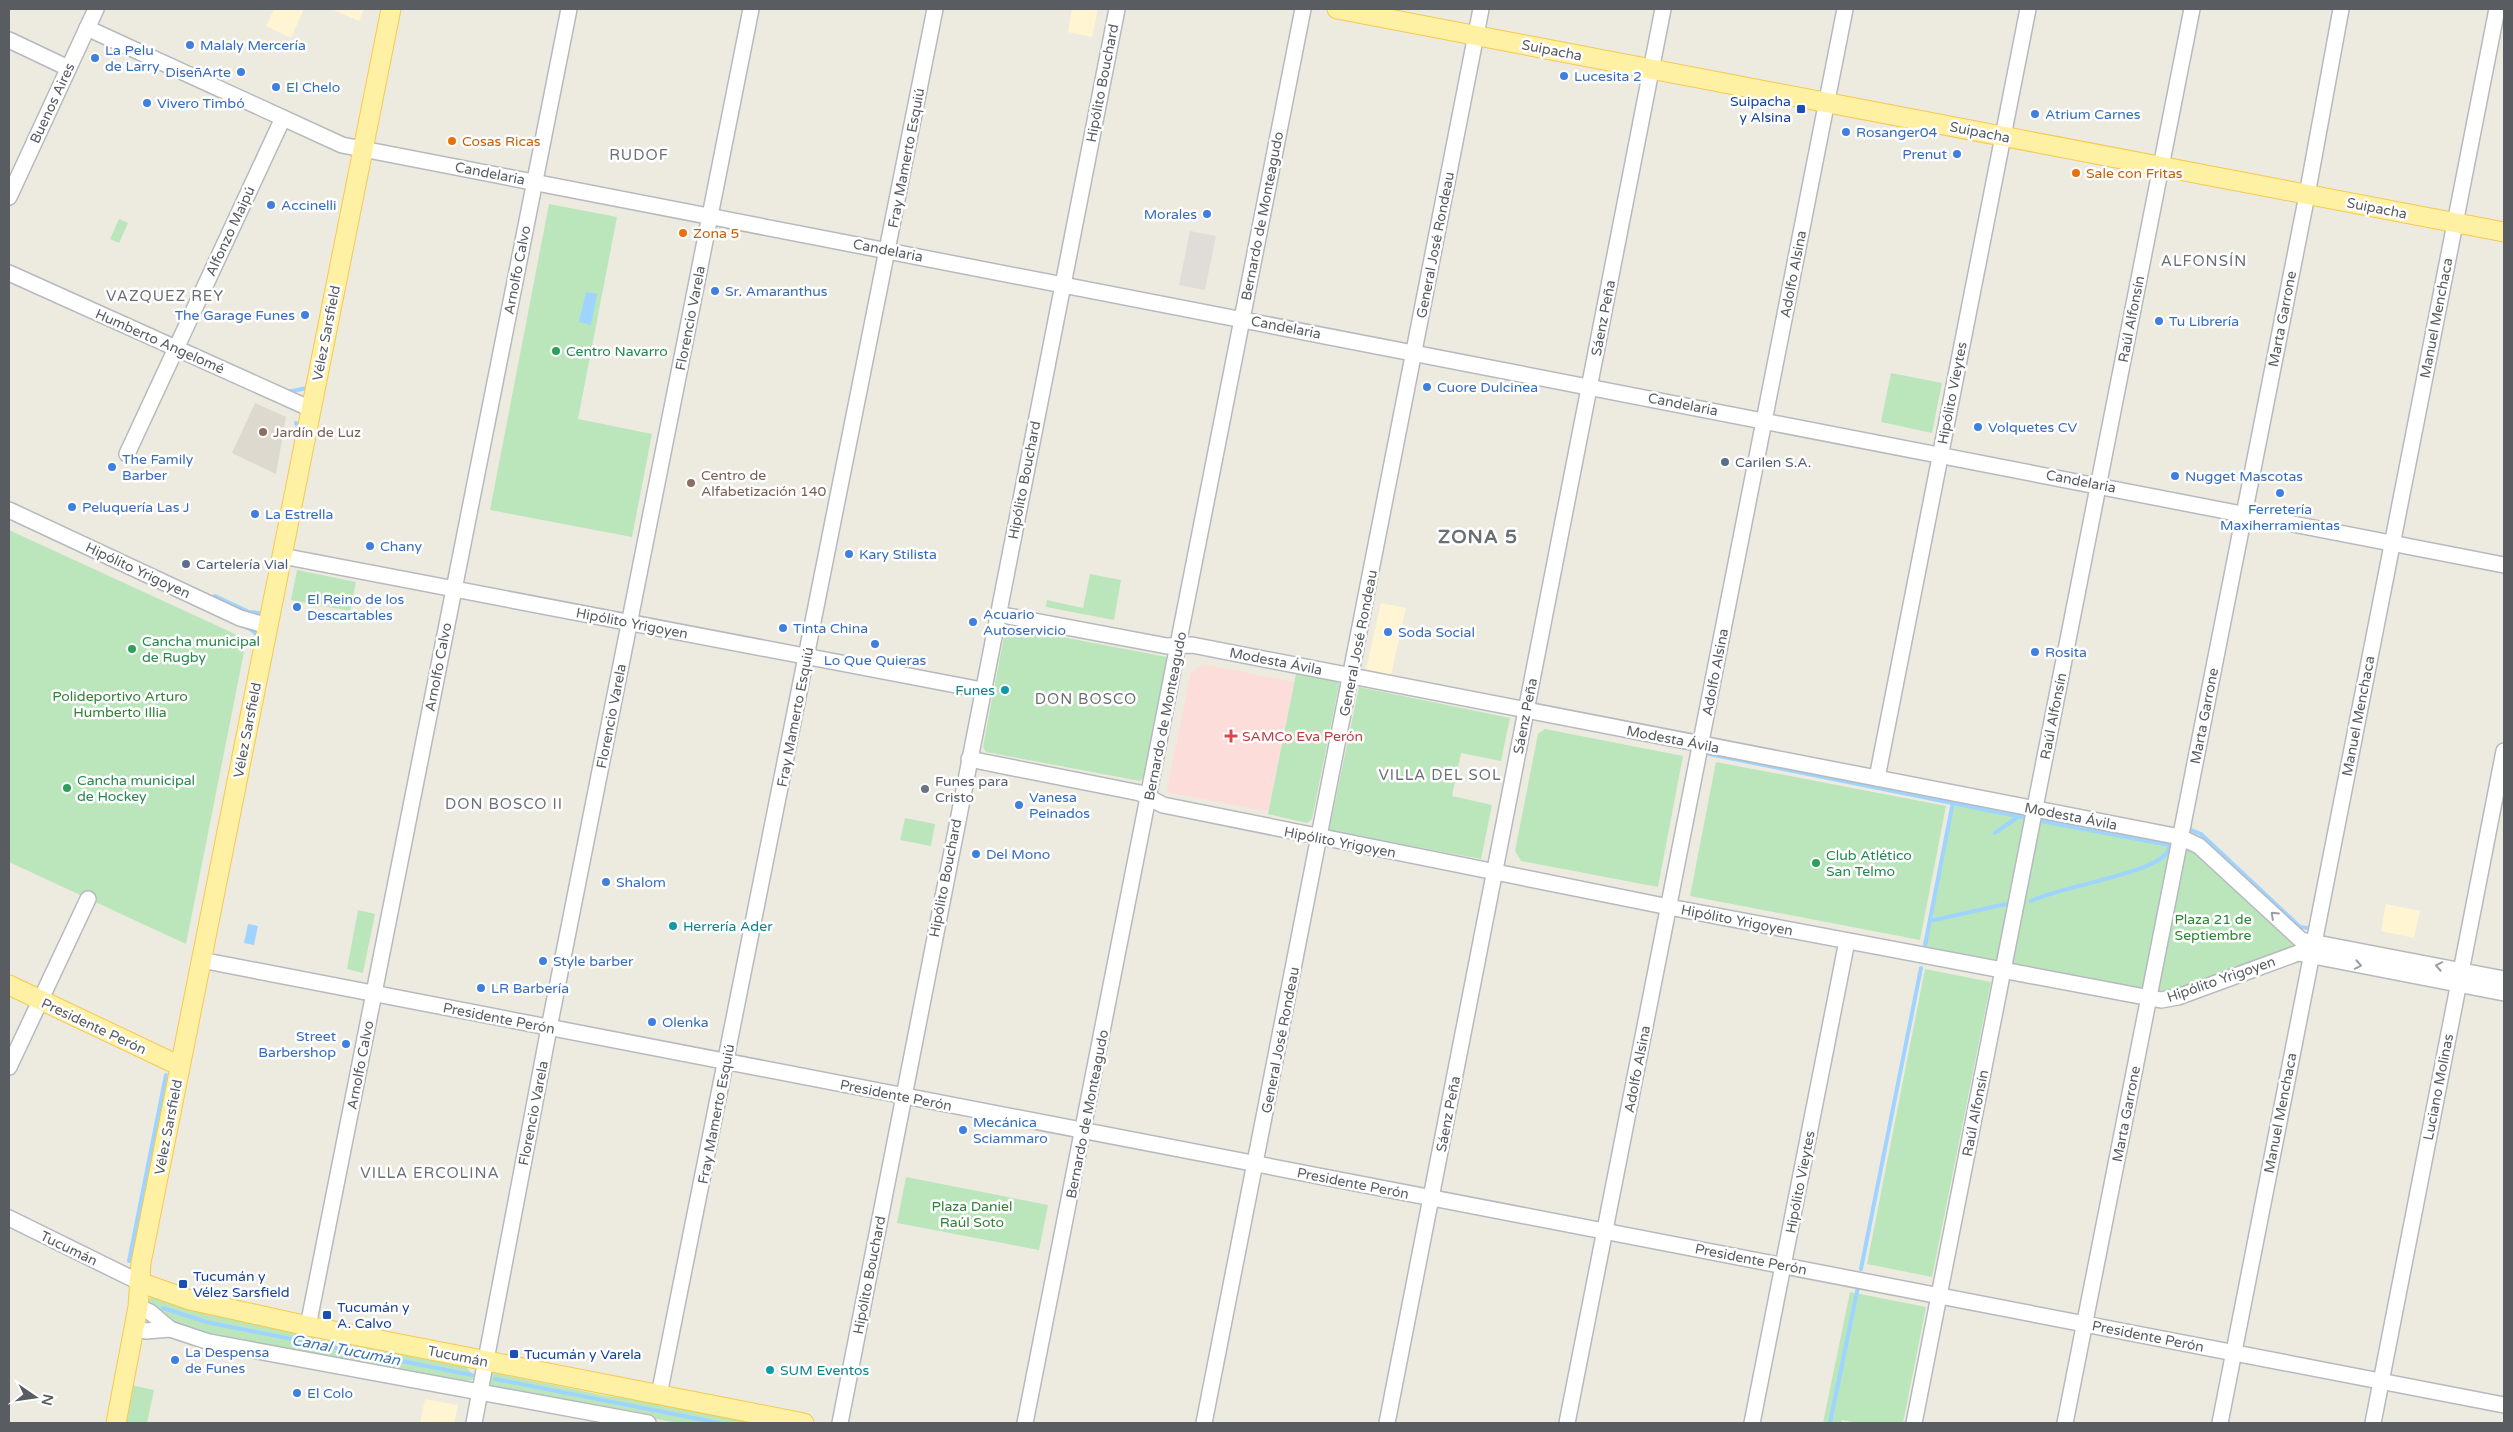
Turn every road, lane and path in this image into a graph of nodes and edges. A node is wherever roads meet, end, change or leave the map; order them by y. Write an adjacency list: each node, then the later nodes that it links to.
1 (96, 9): 16 (street, Buenos Aires)
2 (391, 9): 24 (main road, Vélez Sarsfield)
3 (569, 9): 26 (street, Arnolfo Calvo)
4 (751, 9): 29 (street, Florencio Varela)
5 (935, 9): 32 (street, Fray Mamerto Esquiú)
6 (1116, 9): 34 (street, Hipólito Bouchard)
7 (1303, 9): 35 (street, Bernardo de Monteagudo)
8 (1337, 9): 17 (main road, Suipacha)
9 (1482, 9): 17 (street, General José Rondeau)
10 (1663, 9): 20 (street, Sáenz Peña)
11 (1845, 9): 21 (street, Adolfo Alsina)
12 (2028, 9): 23 (street, Hipólito Vieytes)
13 (2192, 9): 25 (street, Raúl Alfonsín)
14 (2341, 9): 27 (street, Marta Garrone)
15 (2497, 9): 30 (street, Manuel Menchaca)
16 (87, 28): 19 (street, Buenos Aires); 22 (street, Candelaria)
17 (1476, 35): 20 (main road, Suipacha); 37 (street, General José Rondeau)
18 (9, 40): 19 (street)
19 (68, 68): 28 (street, Buenos Aires)
20 (1651, 69): 21 (main road, Suipacha); 38 (street, Sáenz Peña)
21 (1827, 102): 23 (main road, Suipacha); 40 (street, Adolfo Alsina)
22 (283, 118): 24 (street, Candelaria); 36 (street, Alfonzo Maipú)
23 (2003, 136): 25 (main road, Suipacha); 42 (street, Hipólito Vieytes)
24 (363, 149): 26 (street, Candelaria); 39 (main road, Vélez Sarsfield)
25 (2161, 166): 27 (main road, Suipacha); 43 (street, Raúl Alfonsín)
26 (534, 182): 29 (street, Candelaria); 49 (street, Arnolfo Calvo)
27 (2307, 195): 30 (main road, Suipacha); 45 (street, Marta Garrone)
28 (9, 197)
29 (710, 216): 32 (street, Candelaria); 51 (street, Florencio Varela)
30 (2455, 223): 31 (main road, Suipacha); 46 (street, Manuel Menchaca)
31 (2504, 232)
32 (887, 250): 34 (street, Candelaria); 54 (street, Fray Mamerto Esquiú)
33 (9, 273): 36 (street, Humberto Angelomé)
34 (1064, 285): 35 (street, Candelaria); 50 (street, Hipólito Bouchard)
35 (1242, 319): 37 (street, Candelaria); 53 (street, Bernardo de Monteagudo)
36 (176, 349): 39 (street, Humberto Angelomé); 41 (street, Alfonzo Maipú)
37 (1414, 352): 38 (street, Candelaria); 55 (street, General José Rondeau)
38 (1590, 386): 40 (street, Candelaria); 57 (street, Sáenz Peña)
39 (311, 409): 47 (main road, Vélez Sarsfield)
40 (1764, 420): 42 (street, Candelaria); 58 (street, Adolfo Alsina)
41 (127, 454)
42 (1940, 454): 43 (street, Candelaria); 61 (street, Hipólito Vieytes)
43 (2098, 484): 45 (street, Candelaria); 63 (street, Raúl Alfonsín)
44 (9, 510): 52 (street, Hipólito Yrigoyen)
45 (2244, 513): 46 (street, Candelaria); 64 (street, Marta Garrone)
46 (2392, 542): 48 (street, Candelaria); 70 (street, Manuel Menchaca)
47 (282, 556): 49 (street, Hipólito Yrigoyen); 52 (main road, Vélez Sarsfield)
48 (2504, 565)
49 (454, 589): 51 (street, Hipólito Yrigoyen); 77 (street, Arnolfo Calvo)
50 (997, 614): 53 (street, Modesta Ávila); 56 (street, Hipólito Bouchard)
51 (630, 622): 54 (street, Hipólito Yrigoyen); 80 (street, Florencio Varela)
52 (268, 626): 71 (main road, Vélez Sarsfield)
53 (1179, 646): 55 (street, Modesta Ávila); 62 (street, Bernardo de Monteagudo)
54 (807, 656): 56 (street, Hipólito Yrigoyen); 81 (street, Fray Mamerto Esquiú)
55 (1351, 676): 57 (street, Modesta Ávila); 65 (street, General José Rondeau)
56 (982, 690): 60 (street, Hipólito Bouchard)
57 (1526, 710): 58 (street, Modesta Ávila); 66 (street, Sáenz Peña)
58 (1701, 744): 61 (street, Modesta Ávila); 68 (street, Adolfo Alsina)
59 (2504, 751): 73 (street, Luciano Molinas)
60 (969, 759): 62 (street, Hipólito Yrigoyen); 84 (street, Hipólito Bouchard)
61 (1877, 778): 63 (street, Modesta Ávila)
62 (1149, 798): 65 (street, Hipólito Yrigoyen); 85 (street, Bernardo de Monteagudo)
63 (2035, 809): 64 (street, Modesta Ávila); 72 (street, Raúl Alfonsín)
64 (2180, 837): 70 (street, Modesta Ávila, one-way to 64); 78 (street, Marta Garrone)
65 (1320, 838): 66 (street, Hipólito Yrigoyen); 86 (street, General José Rondeau)
66 (1495, 872): 68 (street, Hipólito Yrigoyen); 87 (street, Sáenz Peña)
67 (88, 899): 79 (street)
68 (1670, 907): 69 (street, Hipólito Yrigoyen); 89 (street, Adolfo Alsina)
69 (1847, 941): 72 (street, Hipólito Yrigoyen); 90 (street, Hipólito Vieytes)
70 (2312, 949): 73 (street, Hipólito Yrigoyen); 78 (street, Hipólito Yrigoyen); 98 (street, Manuel Menchaca)
71 (201, 960): 77 (street, Presidente Perón); 82 (main road, Vélez Sarsfield)
72 (2003, 971): 78 (street, Hipólito Yrigoyen); 92 (street, Raúl Alfonsín)
73 (2460, 978): 74 (street, Hipólito Yrigoyen); 76 (street, Hipólito Yrigoyen); 100 (street, Luciano Molinas)
74 (2504, 979)
75 (9, 985): 79 (main road, Presidente Perón)
76 (2504, 993)
77 (374, 994): 80 (street, Presidente Perón); 95 (street, Arnolfo Calvo)
78 (2149, 998): 94 (street, Marta Garrone)
79 (40, 1000): 82 (main road, Presidente Perón); 83 (street)
80 (549, 1028): 81 (street, Presidente Perón); 99 (street, Florencio Varela)
81 (727, 1062): 84 (street, Presidente Perón); 102 (street, Fray Mamerto Esquiú)
82 (180, 1066): 91 (main road, Vélez Sarsfield)
83 (9, 1067)
84 (903, 1096): 85 (street, Presidente Perón); 108 (street, Hipólito Bouchard)
85 (1084, 1131): 86 (street, Presidente Perón); 109 (street, Bernardo de Monteagudo)
86 (1256, 1164): 87 (street, Presidente Perón); 110 (street, General José Rondeau)
87 (1432, 1198): 89 (street, Presidente Perón); 111 (street, Sáenz Peña)
88 (10, 1224): 91 (street, Tucumán)
89 (1605, 1231): 90 (street, Presidente Perón); 112 (street, Adolfo Alsina)
90 (1783, 1266): 92 (street, Presidente Perón); 113 (street, Hipólito Vieytes)
91 (139, 1282): 93 (main road, Vélez Sarsfield); 95 (main road, Tucumán)
92 (1939, 1296): 94 (street, Presidente Perón); 114 (street, Raúl Alfonsín)
93 (138, 1307): 96 (main road, Vélez Sarsfield); 97 (street)
94 (2085, 1324): 98 (street, Presidente Perón); 115 (street, Marta Garrone)
95 (308, 1326): 99 (main road, Tucumán)
96 (134, 1328): 97 (street); 104 (main road, Vélez Sarsfield)
97 (170, 1328): 101 (street)
98 (2234, 1353): 100 (street, Presidente Perón); 116 (street, Manuel Menchaca)
99 (486, 1361): 101 (street, Florencio Varela); 102 (main road, Tucumán)
100 (2381, 1382): 103 (street, Presidente Perón); 117 (street, Luciano Molinas)
101 (480, 1393): 105 (street, Florencio Varela); 106 (street)
102 (659, 1395): 107 (main road, Tucumán)
103 (2504, 1406)
104 (116, 1423)
105 (474, 1423)
106 (648, 1423)
107 (804, 1423)
108 (840, 1423)
109 (1025, 1423)
110 (1204, 1423)
111 (1387, 1423)
112 (1567, 1423)
113 (1752, 1423)
114 (1914, 1423)
115 (2065, 1423)
116 (2220, 1423)
117 (2373, 1423)

